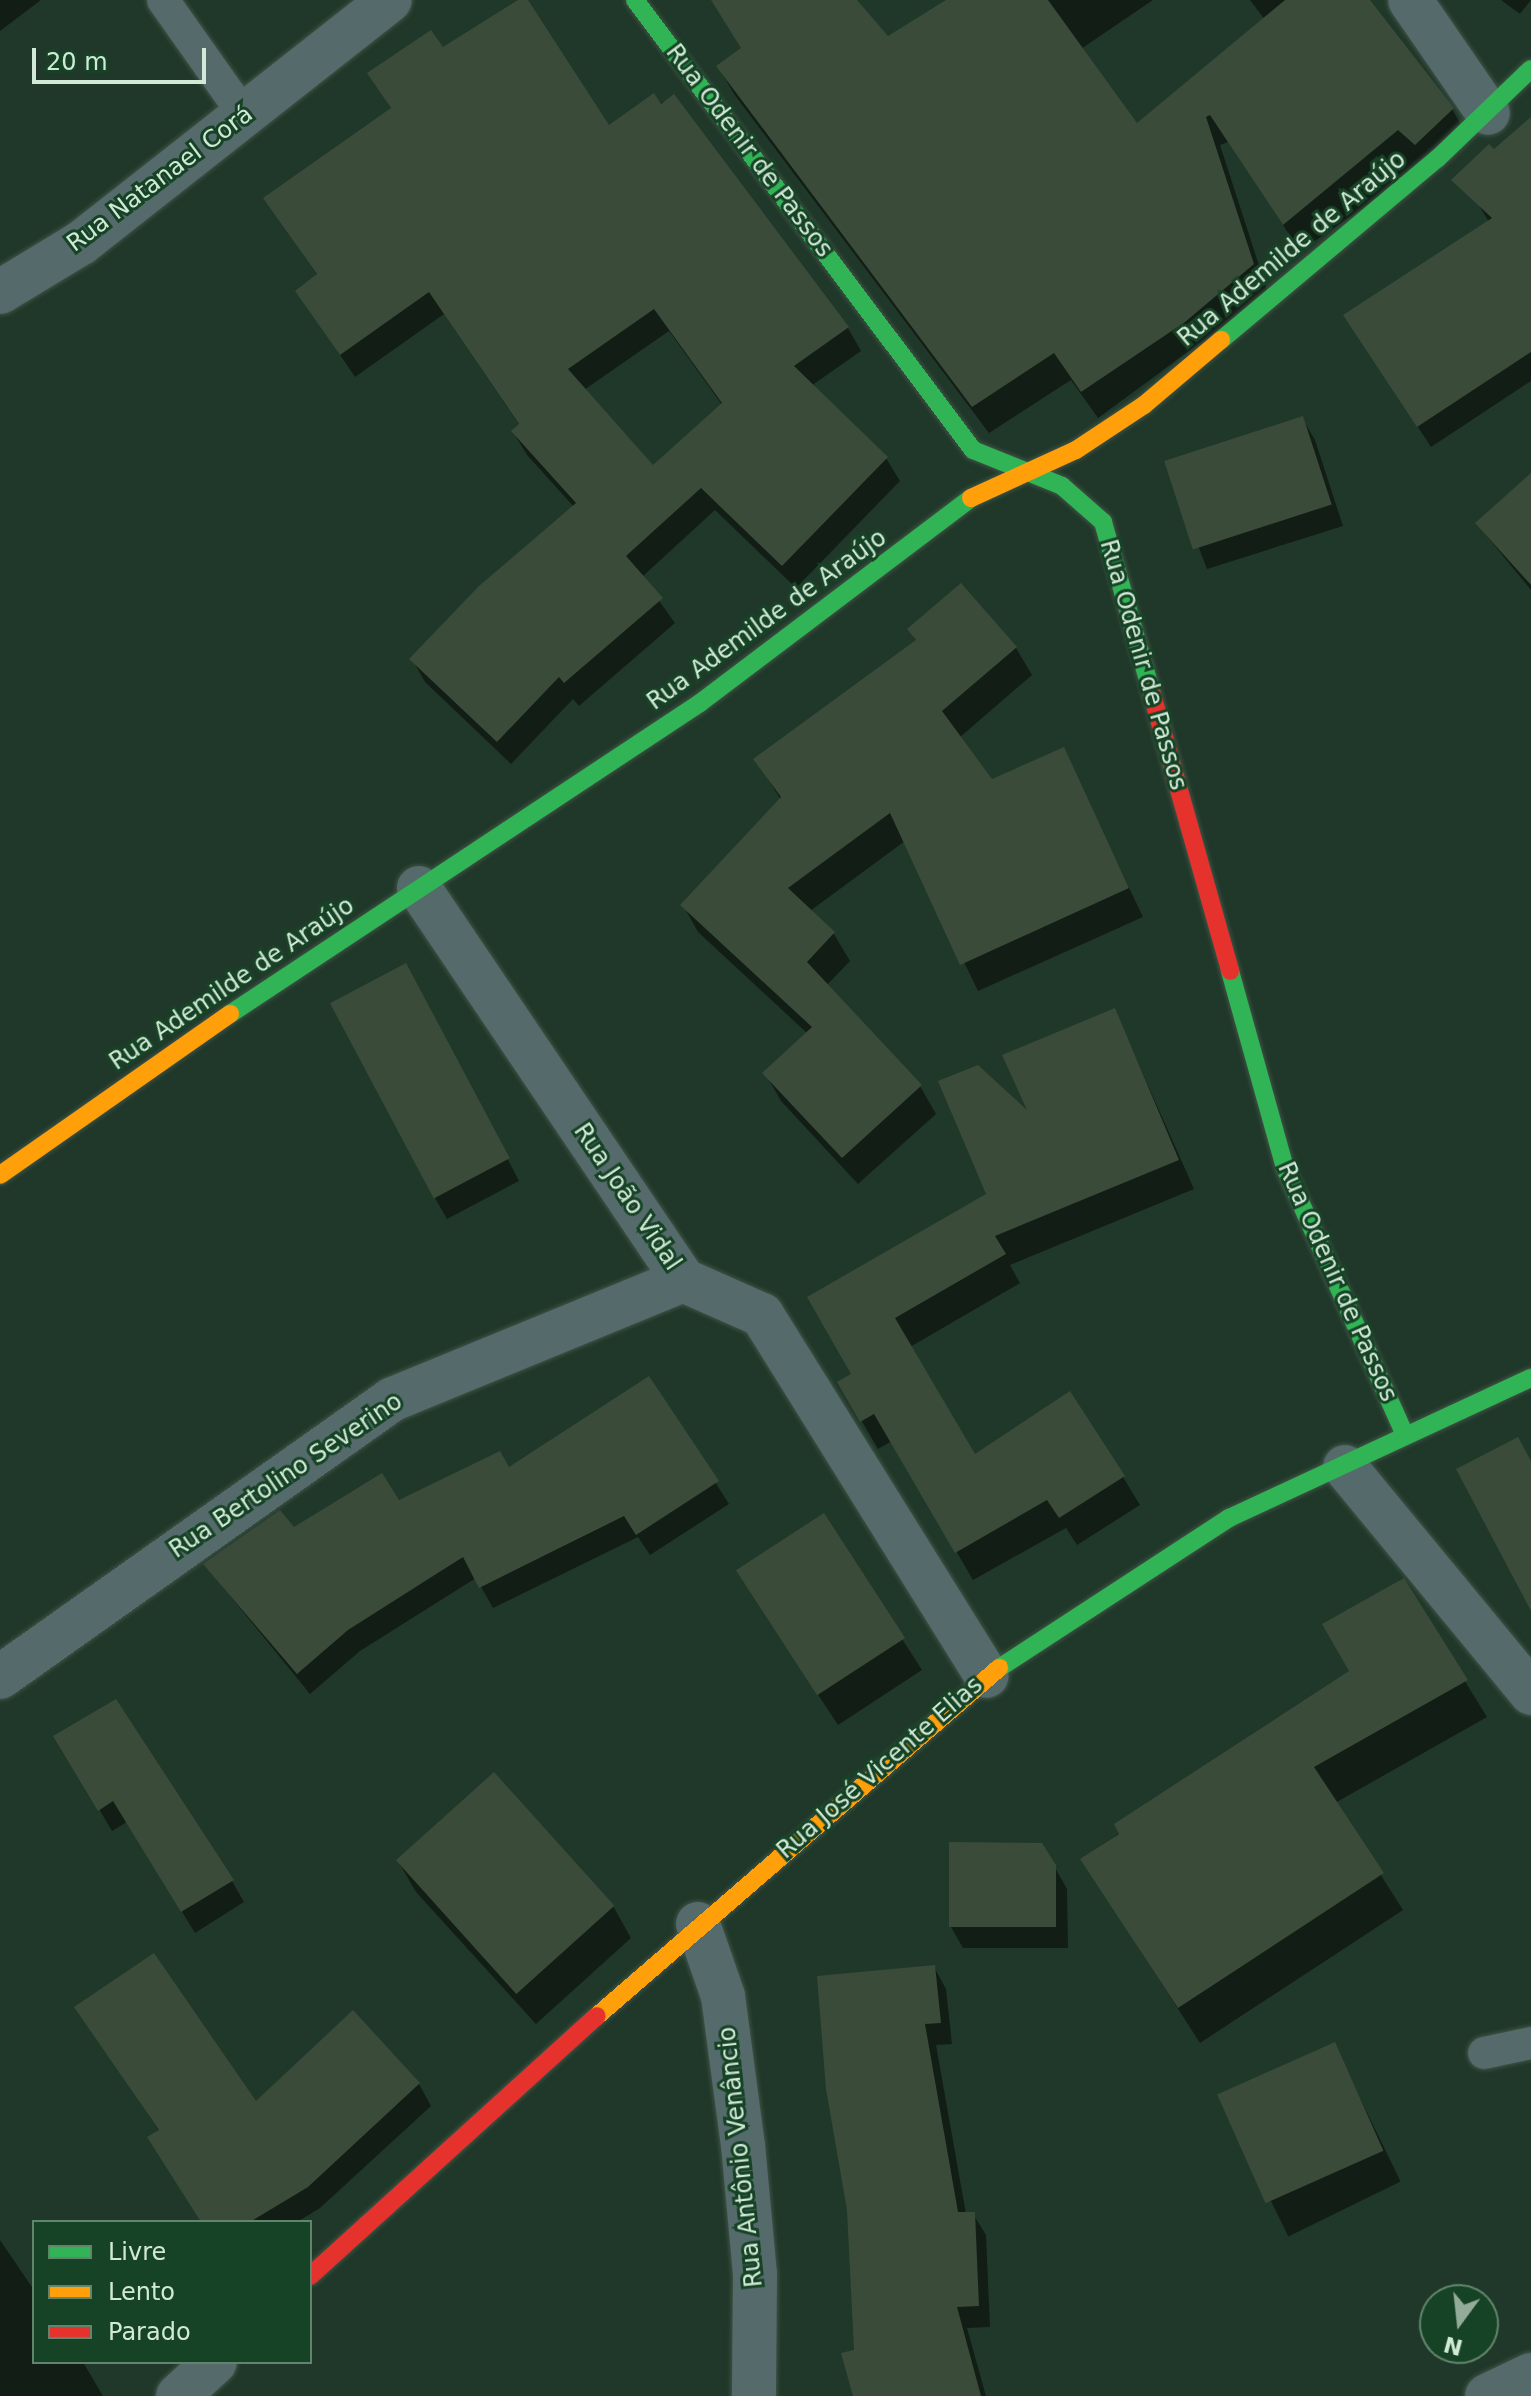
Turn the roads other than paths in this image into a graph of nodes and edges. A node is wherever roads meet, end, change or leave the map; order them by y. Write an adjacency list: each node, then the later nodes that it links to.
1 (163, 0): 7 (lane)
2 (390, 0): 7 (street, Rua Natanael Corá)
3 (635, 0): 9 (street, Rua Odenir de Passos)
4 (1410, 0): 6 (street)
5 (1531, 69): 6 (street, Rua Ademilde de Araújo)
6 (1488, 113): 9 (street, Rua Ademilde de Araújo)
7 (244, 115): 8 (street, Rua Natanael Corá)
8 (0, 292)
9 (1027, 474): 10 (street, Rua Ademilde de Araújo); 14 (street, Rua Odenir de Passos)
10 (419, 888): 11 (street, Rua Ademilde de Araújo); 12 (street, Rua João Vidal)
11 (0, 1175)
12 (683, 1280): 16 (street, Rua João Vidal); 17 (street, Rua Bertolino Severino)
13 (1531, 1378): 14 (street, Rua José Vicente Elias)
14 (1404, 1433): 15 (street, Rua José Vicente Elias)
15 (1345, 1467): 16 (street, Rua José Vicente Elias); 18 (street)
16 (987, 1676): 19 (street, Rua José Vicente Elias)
17 (0, 1677)
18 (1531, 1693)
19 (698, 1924): 22 (street, Rua José Vicente Elias); 26 (street, Rua Antônio Venâncio)
20 (1531, 2043): 21 (lane)
21 (1484, 2053)
22 (312, 2274)
23 (213, 2364): 25 (street)
24 (1531, 2375): 27 (street)
25 (178, 2396)
26 (754, 2396)
27 (1487, 2396)

